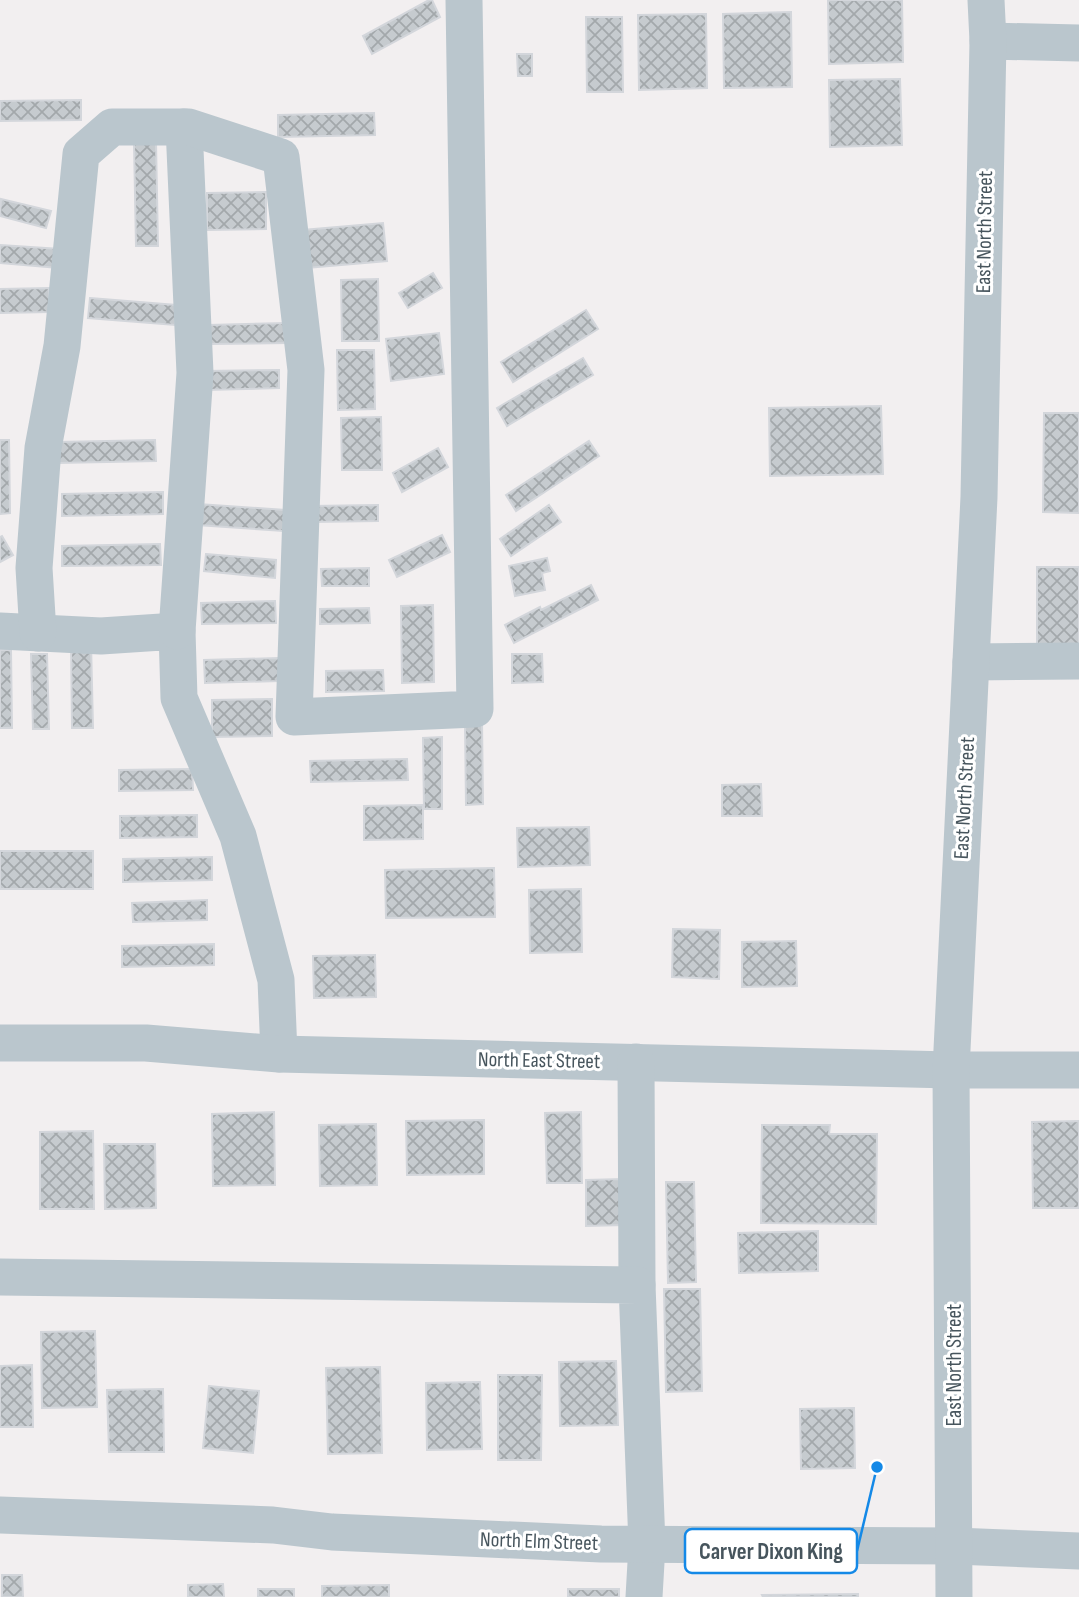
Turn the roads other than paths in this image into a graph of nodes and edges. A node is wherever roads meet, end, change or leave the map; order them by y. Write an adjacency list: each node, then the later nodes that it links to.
1 (464, 0): 5 (street)
2 (986, 0): 3 (street, East North Street)
3 (988, 41): 4 (street); 10 (street, East North Street)
4 (1079, 43)
5 (184, 127): 7 (street); 8 (street)
6 (0, 631): 8 (street)
7 (177, 631): 8 (street); 12 (street)
8 (37, 633)
9 (1079, 661): 10 (street)
10 (971, 662): 14 (street, East North Street)
11 (0, 1043): 12 (street, North East Street)
12 (279, 1054): 13 (street, North East Street)
13 (636, 1062): 14 (street, North East Street); 17 (street)
14 (951, 1070): 15 (street, North East Street); 20 (street, East North Street)
15 (1079, 1070)
16 (0, 1277): 17 (street)
17 (636, 1285): 19 (street)
18 (0, 1516): 19 (street, North Elm Street)
19 (647, 1545): 20 (street, North Elm Street); 22 (street)
20 (955, 1546): 21 (street, North Elm Street); 23 (street, East North Street)
21 (1079, 1551)
22 (644, 1597)
23 (954, 1597)

